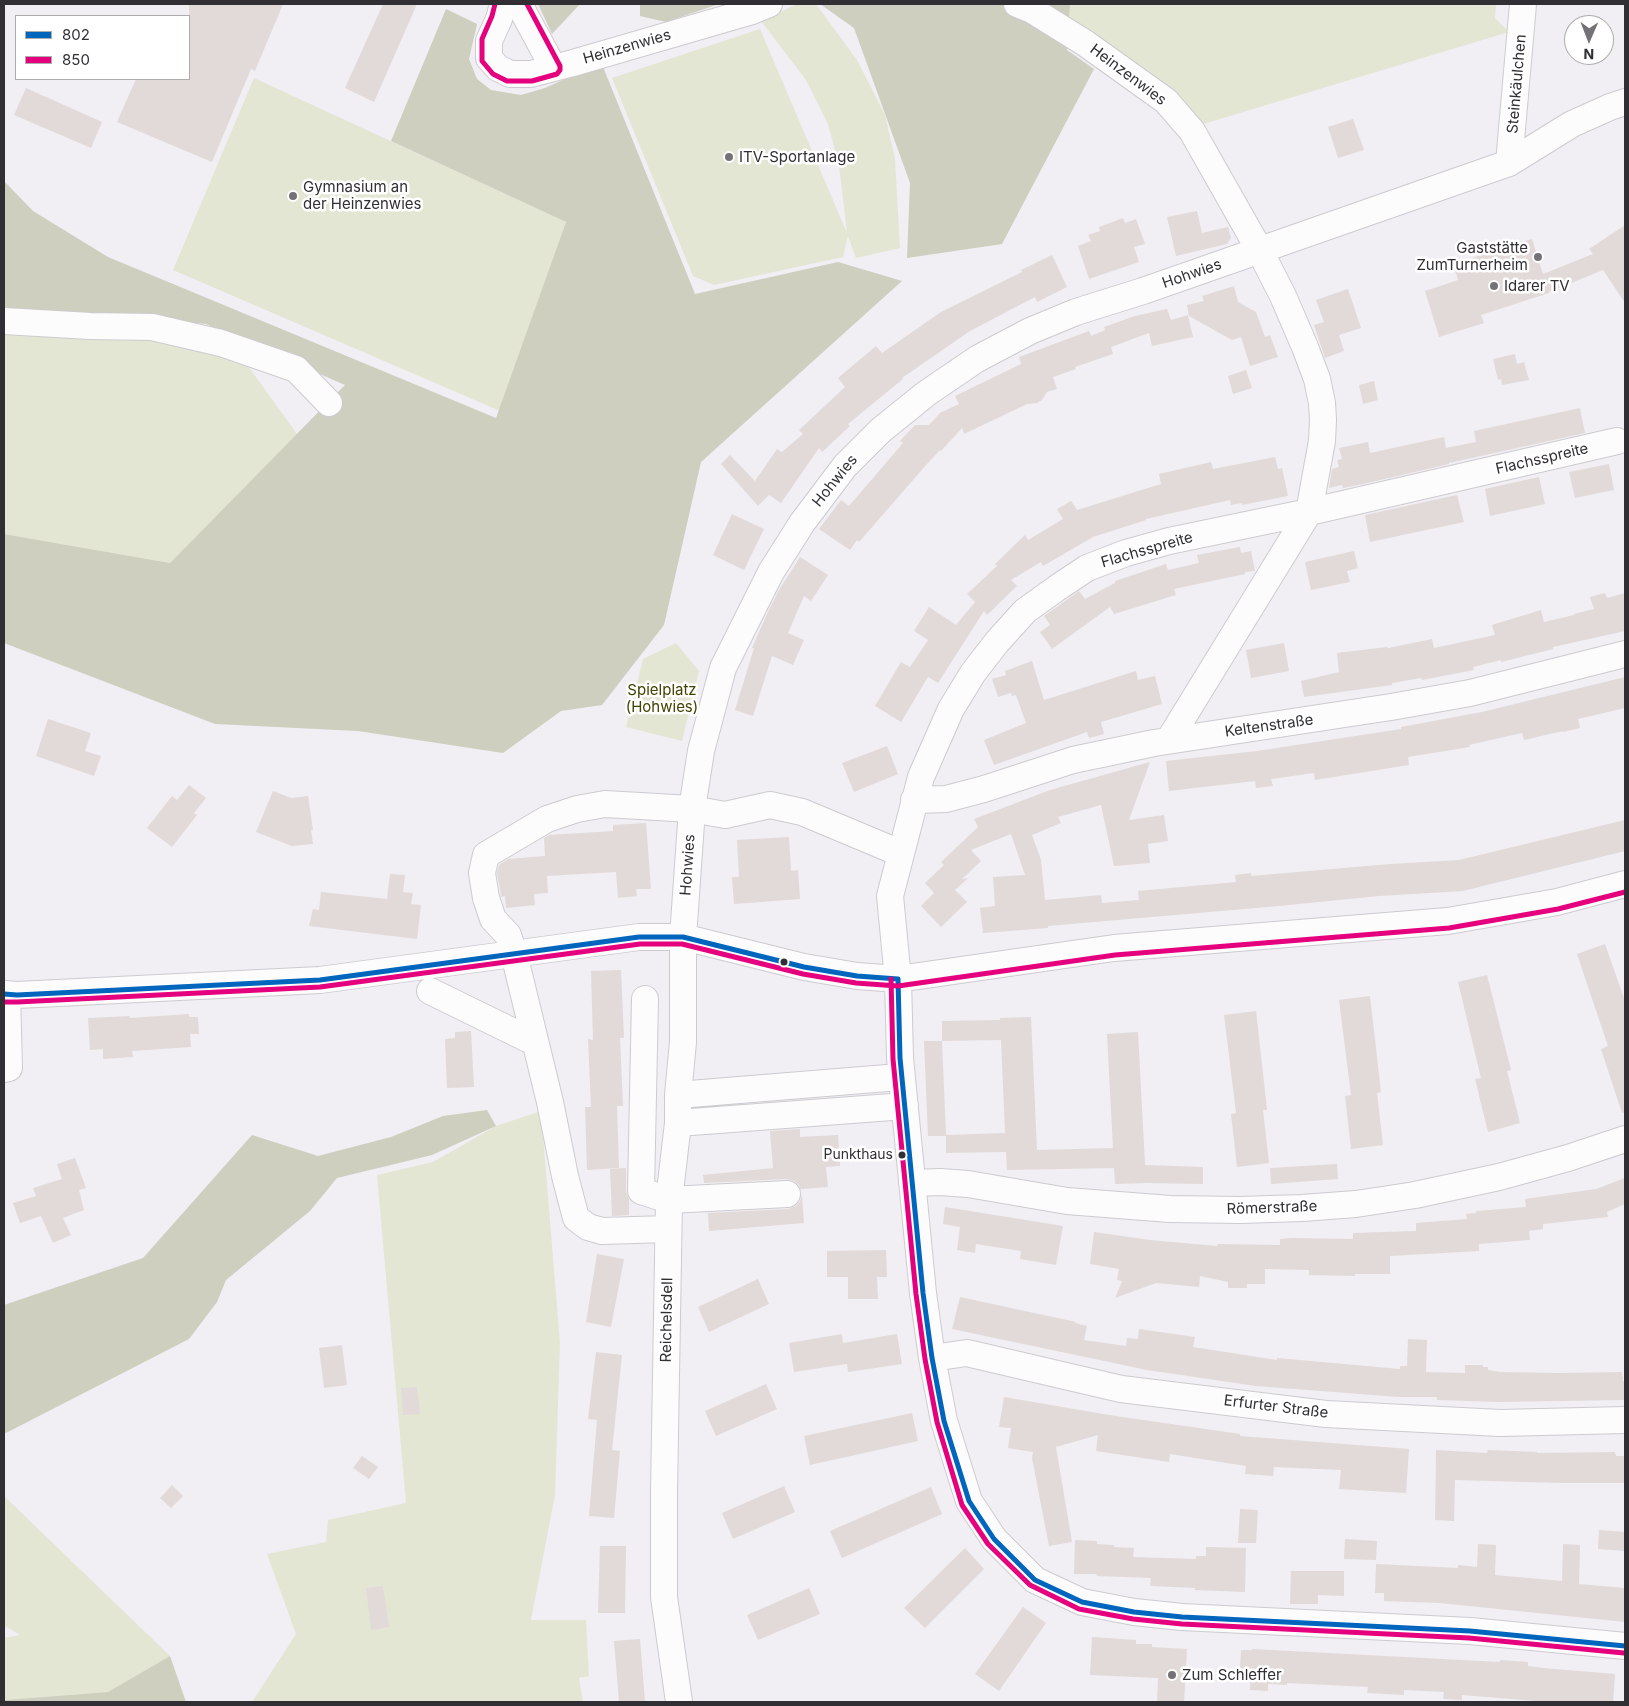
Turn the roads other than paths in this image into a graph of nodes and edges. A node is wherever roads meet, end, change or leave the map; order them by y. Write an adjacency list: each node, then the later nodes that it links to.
1 (503, 4): 6 (street, Heinzenwies)
2 (520, 4): 6 (street)
3 (769, 4): 6 (street, Heinzenwies)
4 (1017, 4): 9 (street, Heinzenwies)
5 (1523, 4): 8 (street, Steinkäulchen)
6 (553, 67)
7 (1625, 102): 8 (street, Hohwies)
8 (1509, 163): 9 (street, Hohwies)
9 (1260, 250): 13 (street); 17 (street, Hohwies)
10 (4, 320): 11 (street)
11 (329, 403)
12 (1617, 442): 13 (street, Flachsspreite)
13 (1309, 512): 15 (street); 16 (street, Flachsspreite)
14 (1625, 654): 15 (street, Keltenstraße)
15 (1169, 740): 16 (street, Keltenstraße)
16 (914, 800): 18 (street, Flachsspreite)
17 (692, 809): 18 (street); 20 (street, Hohwies); 21 (street)
18 (900, 853): 22 (street, Flachsspreite)
19 (1625, 884): 22 (street)
20 (683, 937): 21 (street); 22 (street); 29 (street, Reichelsdell)
21 (514, 954): 24 (street); 26 (street)
22 (898, 979): 30 (street, Flachsspreite)
23 (430, 991): 26 (street)
24 (6, 994): 27 (street)
25 (645, 999): 35 (street)
26 (534, 1042): 36 (street)
27 (4, 1069)
28 (887, 1078): 29 (street)
29 (678, 1095): 31 (street, Reichelsdell)
30 (905, 1106): 31 (street); 33 (street, Flachsspreite)
31 (678, 1123): 35 (street, Reichelsdell)
32 (1625, 1139): 33 (street, Römerstraße)
33 (912, 1183): 37 (street, Flachsspreite)
34 (787, 1194): 35 (street)
35 (669, 1200): 36 (street, Reichelsdell)
36 (668, 1229): 40 (street, Reichelsdell)
37 (932, 1358): 38 (street, Erfurter Straße); 39 (street, Flachsspreite)
38 (1625, 1420)
39 (1625, 1646)
40 (679, 1702)

